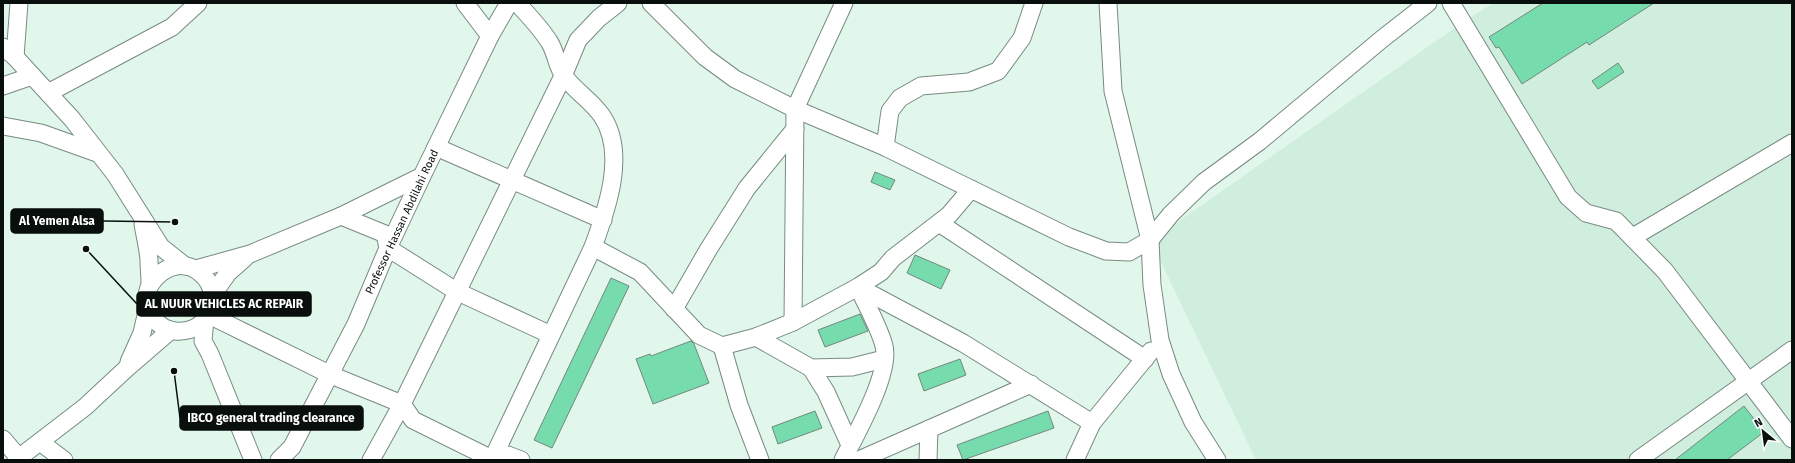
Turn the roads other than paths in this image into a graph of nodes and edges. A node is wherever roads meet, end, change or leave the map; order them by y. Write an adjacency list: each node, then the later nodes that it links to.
1 (19, 3): 14 (street)
2 (198, 3): 18 (street)
3 (465, 3): 13 (street)
4 (509, 3): 13 (street, Professor Hassan Abdilahi Road)
5 (517, 3): 16 (street)
6 (618, 3): 16 (street)
7 (651, 3): 19 (street)
8 (844, 3): 19 (street)
9 (1034, 3): 23 (street)
10 (1108, 3): 34 (street)
11 (1428, 3): 34 (street)
12 (1451, 3): 33 (street)
13 (490, 36): 24 (street, Professor Hassan Abdilahi Road)
14 (9, 52): 15 (street)
15 (32, 76): 17 (street); 18 (street)
16 (563, 76): 27 (street); 31 (street)
17 (3, 86)
18 (48, 93): 25 (street)
19 (795, 109): 21 (street); 23 (street)
20 (3, 126): 25 (street)
21 (795, 129): 44 (street); 46 (street)
22 (1792, 144): 33 (street)
23 (885, 147): 28 (street)
24 (436, 148): 26 (street, Professor Hassan Abdilahi Road); 27 (street)
25 (97, 153): 29 (street)
26 (422, 176): 30 (street); 36 (street, Professor Hassan Abdilahi Road)
27 (511, 181): 31 (street); 41 (street)
28 (971, 190): 32 (street); 34 (street)
29 (142, 216): 38 (street); 39 (street)
30 (341, 216): 36 (street); 37 (street)
31 (603, 220): 35 (street)
32 (939, 223): 40 (street); 55 (street)
33 (1633, 237): 59 (street)
34 (1150, 240): 50 (street)
35 (593, 247): 44 (street); 48 (street)
36 (388, 248): 41 (street); 58 (street, Professor Hassan Abdilahi Road)
37 (250, 254): 38 (street); 42 (street)
38 (190, 268): 39 (street); 42 (street)
39 (150, 285): 43 (street)
40 (858, 287): 46 (street); 54 (street); 60 (street)
41 (456, 291): 48 (street); 61 (street)
42 (212, 294): 45 (street)
43 (148, 307): 47 (street); 56 (street)
44 (674, 309): 51 (street)
45 (207, 317): 47 (street); 53 (street); 58 (street)
46 (793, 322): 49 (street)
47 (173, 330): 53 (street); 56 (street)
48 (551, 335): 73 (street)
49 (756, 337): 51 (street); 57 (street)
50 (1160, 340): 55 (street); 78 (street)
51 (722, 346): 75 (street)
52 (1792, 350): 59 (street)
53 (210, 354): 70 (street)
54 (884, 359): 57 (street); 67 (street)
55 (1145, 359): 62 (street)
56 (126, 368): 66 (street)
57 (811, 368): 67 (street)
58 (331, 375): 61 (street); 71 (street, Professor Hassan Abdilahi Road)
59 (1749, 381): 65 (street); 79 (street)
60 (1031, 384): 62 (street); 63 (street)
61 (402, 404): 72 (street); 73 (street)
62 (1092, 423): 77 (street)
63 (929, 429): 67 (street); 76 (street)
64 (3, 439): 68 (street)
65 (1792, 439)
66 (40, 442): 68 (street); 69 (street)
67 (851, 455)
68 (18, 459)
69 (64, 460)
70 (253, 460)
71 (280, 460)
72 (372, 460)
73 (492, 460): 74 (street)
74 (521, 460)
75 (760, 460)
76 (928, 460)
77 (1075, 460)
78 (1217, 460)
79 (1638, 460)

